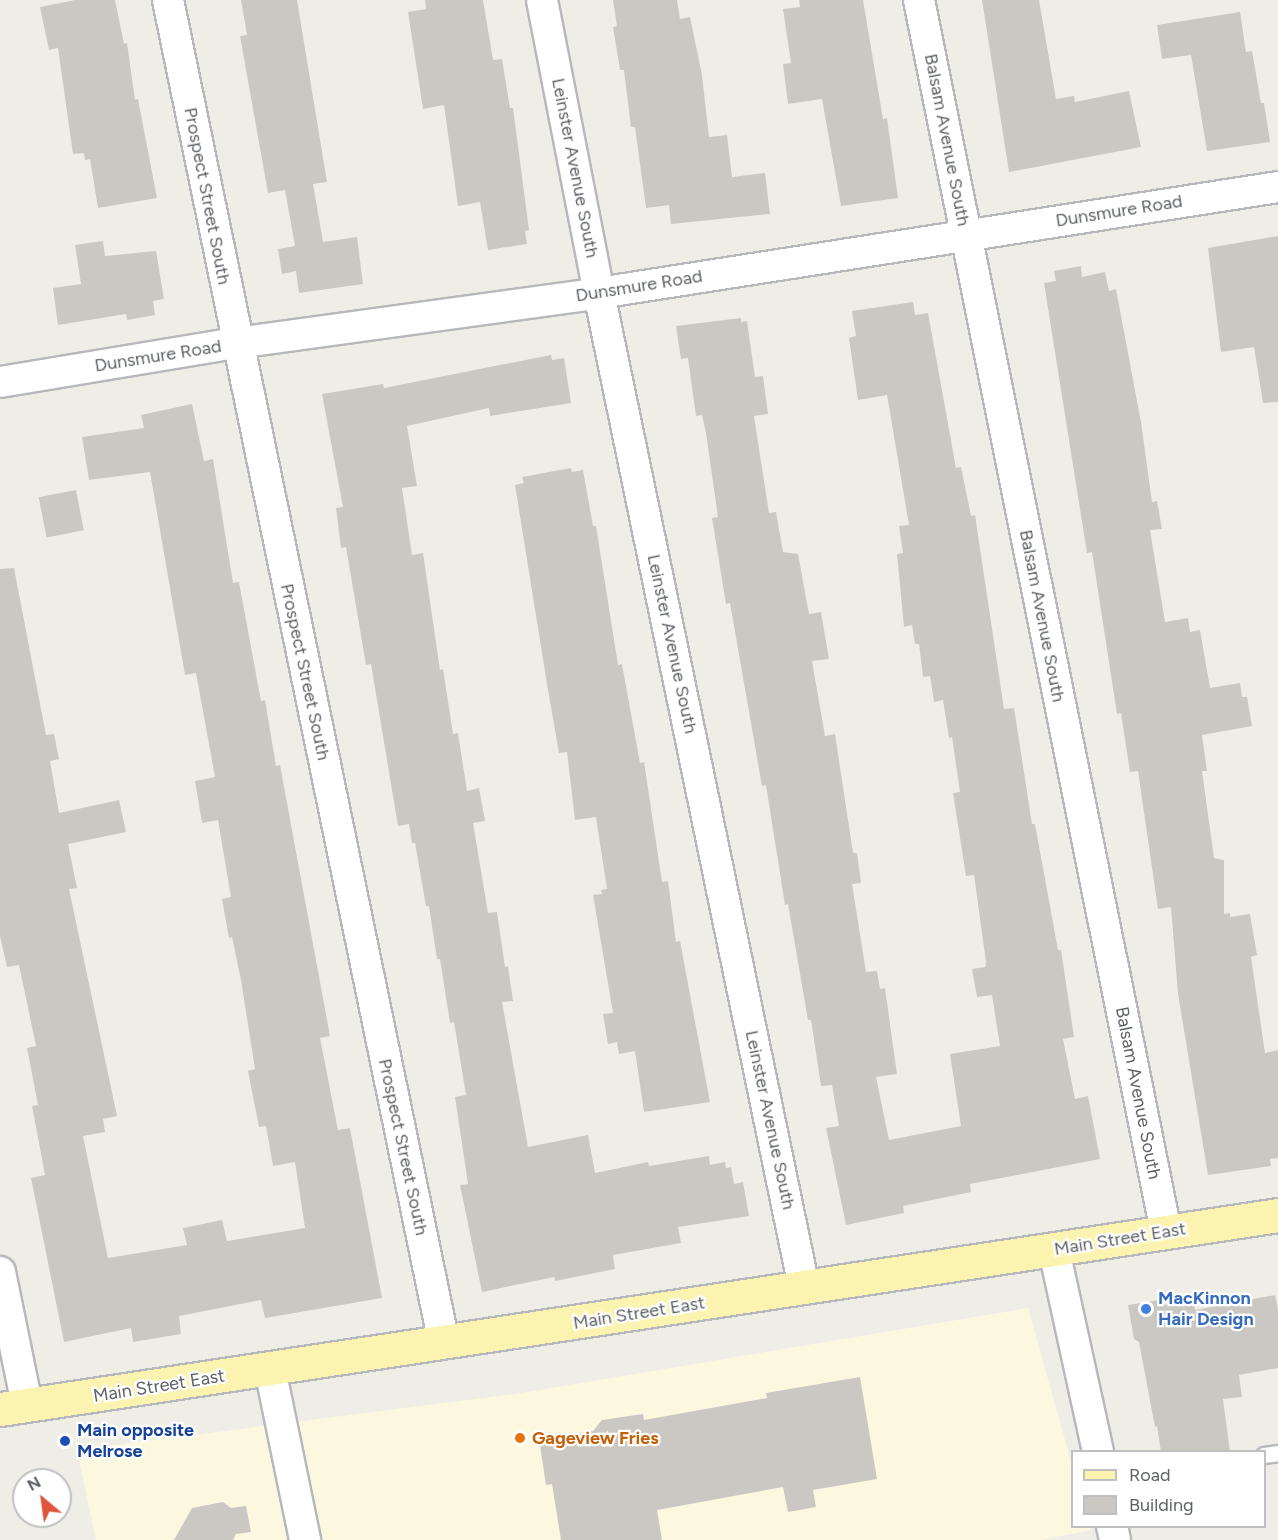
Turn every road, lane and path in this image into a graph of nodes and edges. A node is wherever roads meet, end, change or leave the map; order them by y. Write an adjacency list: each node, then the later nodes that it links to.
1 (168, 0): 7 (street, Prospect Street South)
2 (542, 0): 6 (street, Leinster Avenue South)
3 (919, 0): 5 (street, Balsam Avenue South)
4 (1278, 188): 5 (street, Dunsmure Road)
5 (966, 234): 6 (street, Dunsmure Road); 10 (street, Balsam Avenue South)
6 (599, 293): 7 (street, Dunsmure Road); 13 (street, Leinster Avenue South)
7 (236, 343): 8 (street, Dunsmure Road); 14 (street, Prospect Street South)
8 (0, 382)
9 (1278, 1215): 10 (main road, Main Street East)
10 (1166, 1232): 11 (main road, Main Street East)
11 (1054, 1250): 13 (main road, Main Street East); 17 (street)
12 (0, 1272): 16 (street)
13 (804, 1287): 14 (main road, Main Street East)
14 (444, 1343): 15 (main road, Main Street East)
15 (270, 1369): 16 (main road, Main Street East); 18 (street)
16 (14, 1407)
17 (1098, 1450)
18 (305, 1540)

